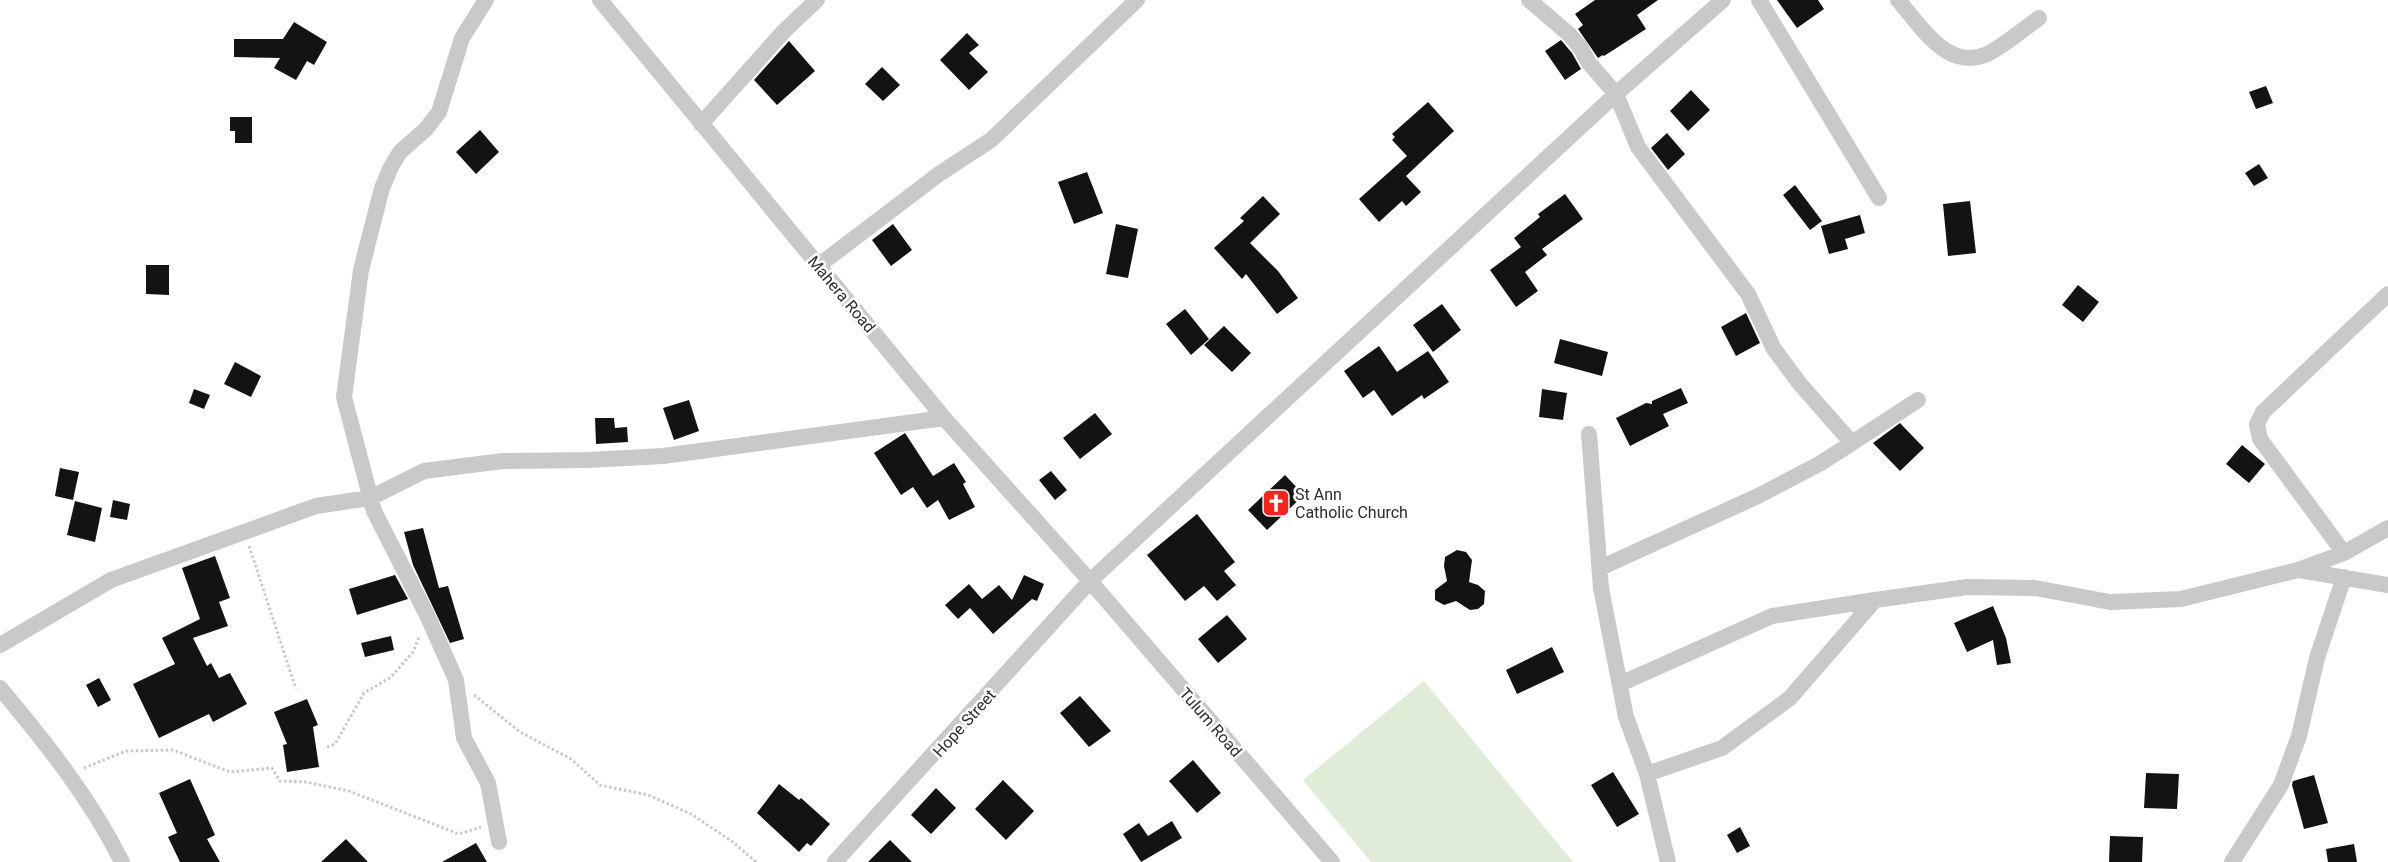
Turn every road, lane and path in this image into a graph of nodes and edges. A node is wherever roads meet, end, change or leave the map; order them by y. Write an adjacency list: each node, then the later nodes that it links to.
1 (486, 0): 19 (street)
2 (600, 0): 11 (street, Mahera Road)
3 (817, 0): 11 (street)
4 (1137, 0): 13 (street)
5 (1529, 0): 10 (street)
6 (1723, 0): 10 (street, Hope Street)
7 (1759, 0): 12 (street)
8 (1898, 0): 9 (street)
9 (2039, 18)
10 (1616, 94): 18 (street); 26 (street, Hope Street)
11 (701, 124): 13 (street, Mahera Road)
12 (1879, 198)
13 (818, 266): 16 (street, Mahera Road)
14 (2388, 294): 22 (street)
15 (1918, 400): 18 (street)
16 (944, 418): 19 (street); 26 (street, Mahera Road)
17 (1589, 434): 23 (street)
18 (1852, 443): 23 (street)
19 (370, 498): 21 (street); 29 (street)
20 (2388, 528): 22 (street)
21 (244, 532): 30 (street); 34 (path)
22 (2344, 553): 24 (street)
23 (1600, 568): 32 (street)
24 (2298, 570): 25 (street); 28 (street)
25 (2344, 577): 27 (street); 45 (street)
26 (1090, 581): 42 (street, Hope Street); 43 (street, Tulum Road)
27 (2388, 585)
28 (1875, 600): 32 (street); 37 (street)
29 (427, 615): 31 (street); 35 (path)
30 (0, 645)
31 (456, 680): 38 (street); 41 (path)
32 (1620, 684): 37 (street)
33 (0, 688): 36 (street)
34 (296, 689)
35 (327, 747)
36 (69, 774): 38 (path); 40 (street)
37 (1647, 774): 44 (street)
38 (496, 822): 39 (street)
39 (500, 842)
40 (122, 862)
41 (756, 862)
42 (835, 862)
43 (1332, 862)
44 (1668, 862)
45 (2232, 862)

